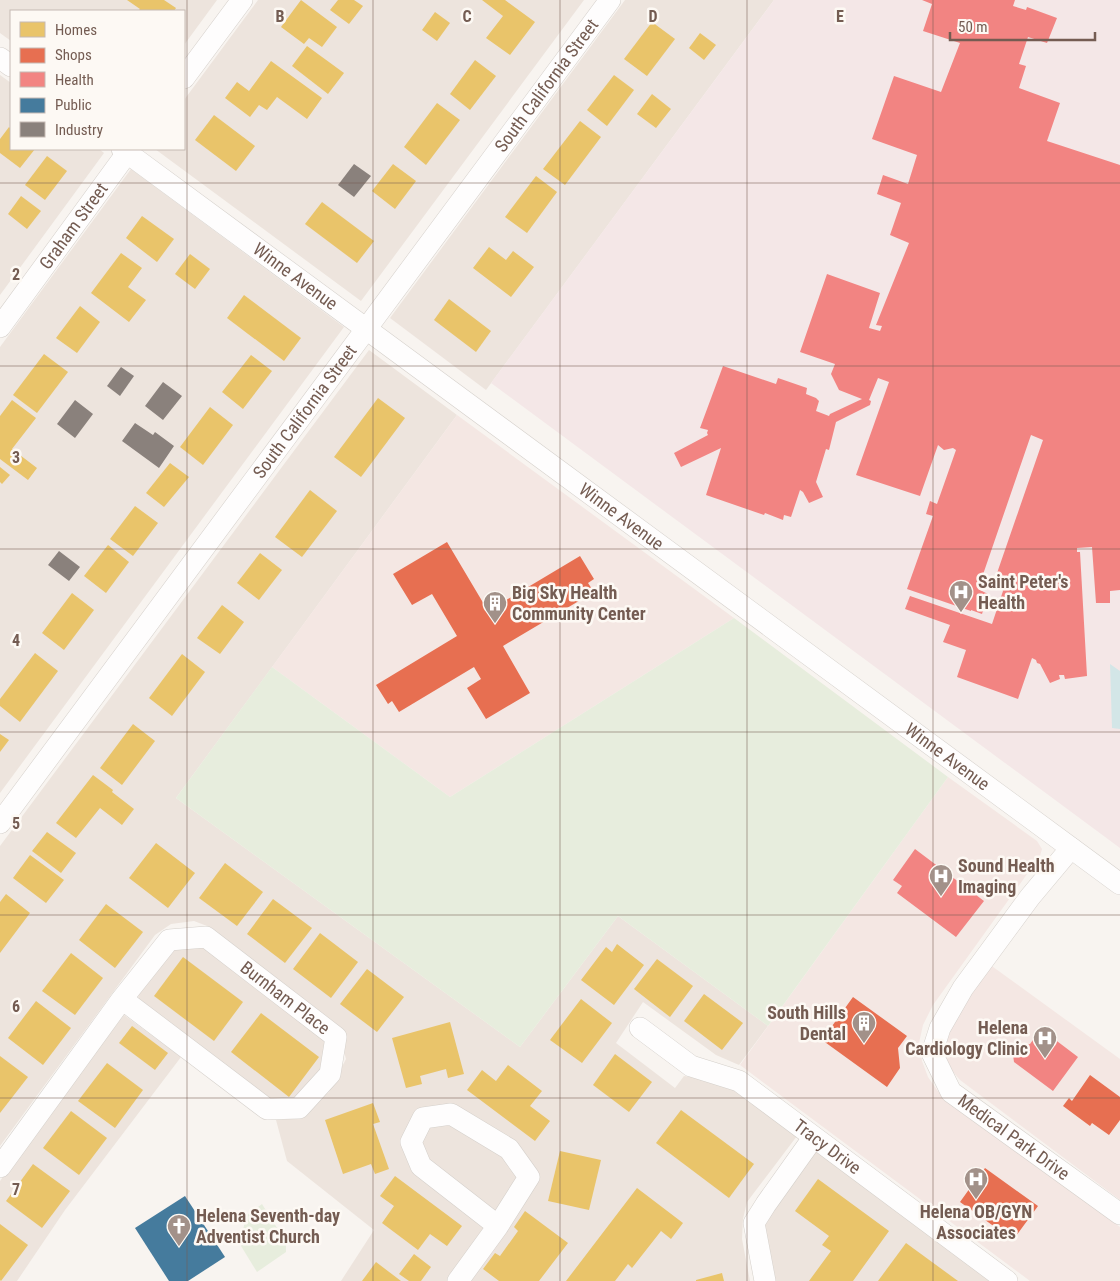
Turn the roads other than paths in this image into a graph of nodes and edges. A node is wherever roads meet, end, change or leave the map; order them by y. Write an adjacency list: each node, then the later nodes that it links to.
1 (242, 0): 3 (street)
2 (610, 0): 6 (street, South California Street)
3 (185, 77)
4 (126, 150): 5 (street, Graham Street); 6 (street, Winne Avenue)
5 (0, 327)
6 (366, 329): 7 (street, South California Street); 8 (street, Winne Avenue)
7 (0, 823)
8 (1071, 848): 9 (street, Winne Avenue); 14 (street, Medical Park Drive)
9 (1120, 884)
10 (122, 999): 10 (street, Burnham Place); 13 (street, Burnham Place)
11 (640, 1028): 12 (street, Tracy Drive)
12 (813, 1138): 17 (street); 18 (street, Tracy Drive)
13 (0, 1168)
14 (1120, 1214)
15 (498, 1226): 15 (street); 16 (street)
16 (458, 1281)
17 (765, 1281)
18 (1007, 1281)

